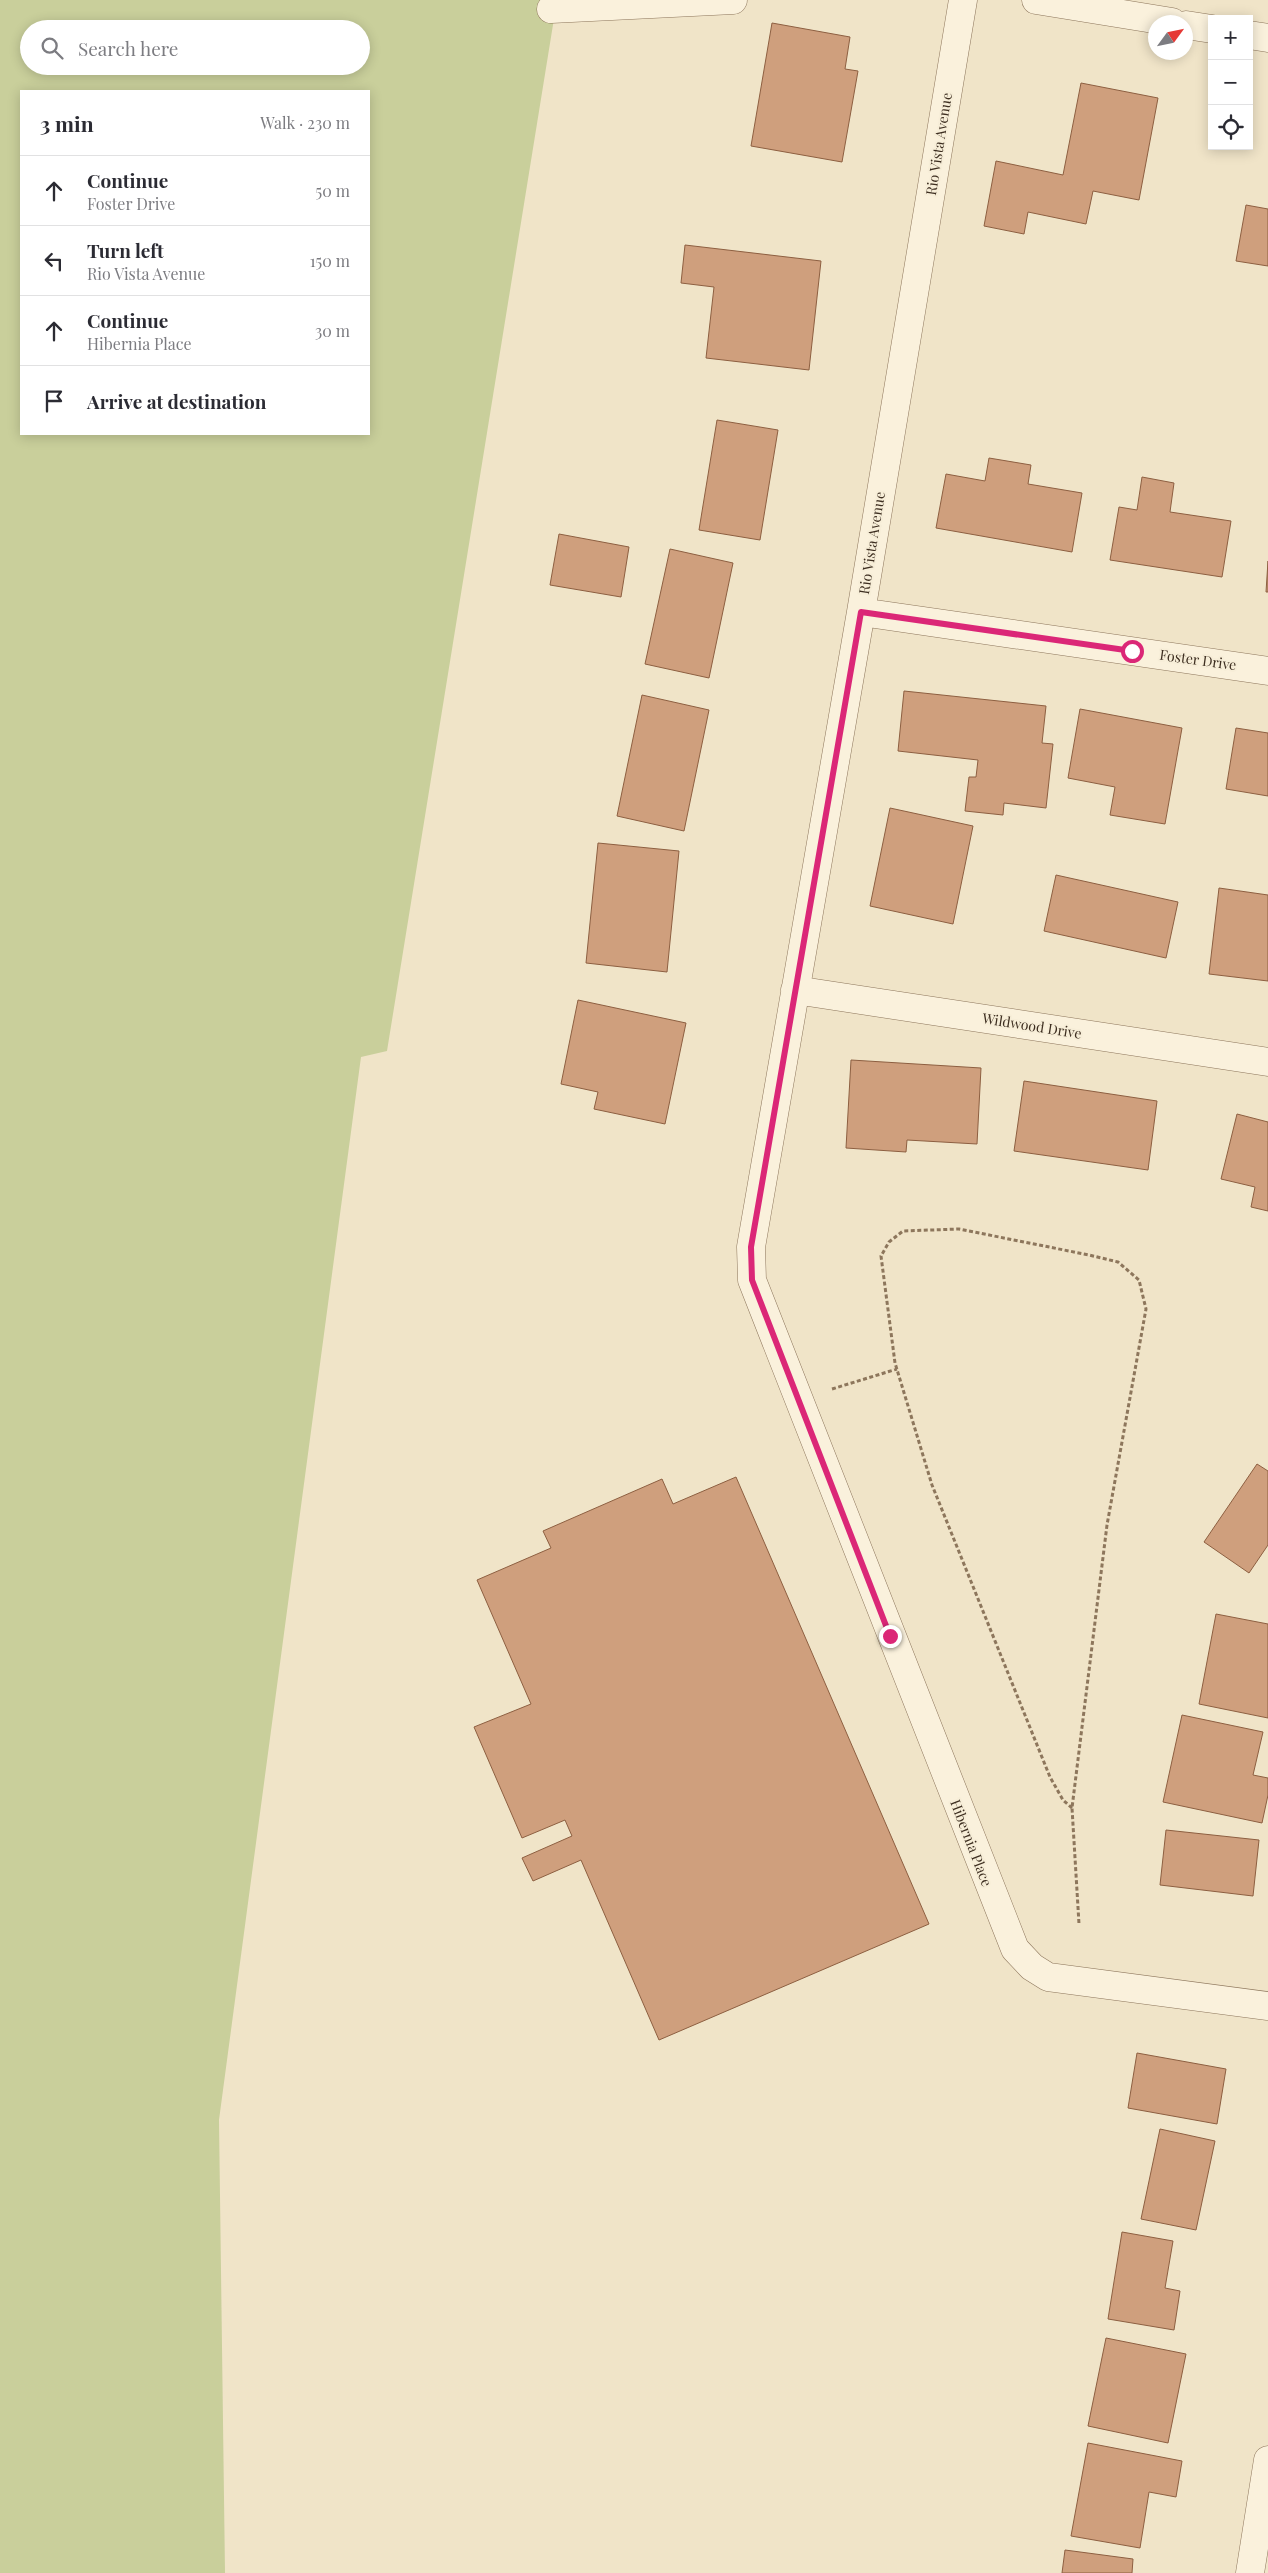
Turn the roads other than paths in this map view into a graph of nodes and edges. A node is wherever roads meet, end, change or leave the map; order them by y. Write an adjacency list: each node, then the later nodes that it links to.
1 (732, 0): 4 (street)
2 (963, 0): 10 (street, Rio Vista Avenue)
3 (1036, 0): 5 (street)
4 (551, 9)
5 (1148, 18)
6 (1193, 26): 7 (street)
7 (1208, 28)
8 (1253, 36): 9 (street)
9 (1268, 38)
10 (861, 612): 11 (street, Foster Drive); 12 (street, Rio Vista Avenue)
11 (1268, 671)
12 (795, 990): 13 (street, Wildwood Drive); 14 (street, Rio Vista Avenue)
13 (1268, 1062)
14 (833, 1488): 15 (street, Hibernia Place)
15 (1268, 2006)
16 (1268, 2460): 17 (street)
17 (1250, 2573)

